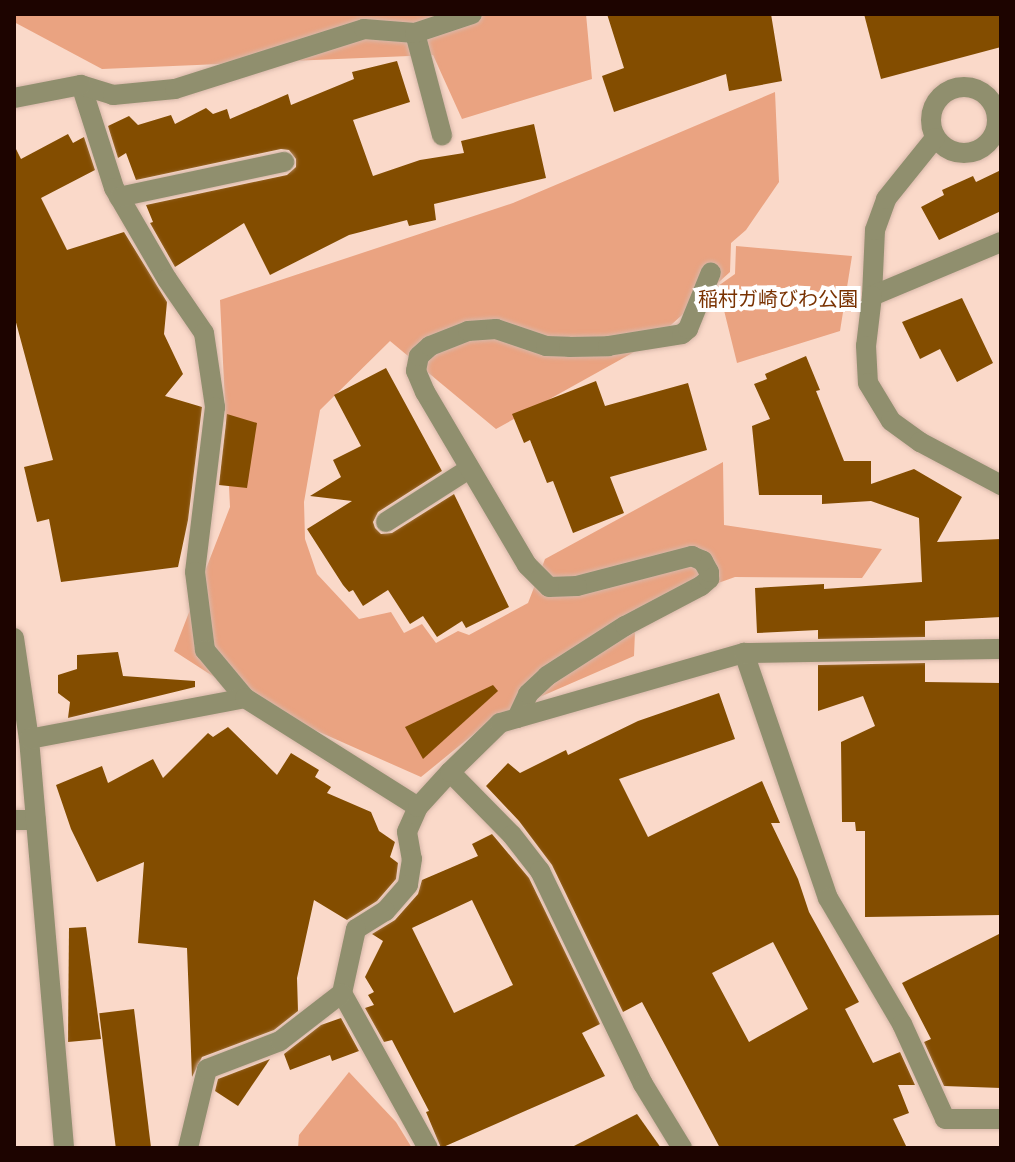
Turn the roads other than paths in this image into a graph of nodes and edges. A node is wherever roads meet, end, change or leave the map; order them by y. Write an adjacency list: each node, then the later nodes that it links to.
1 (472, 14): 2 (street)
2 (415, 33): 3 (street); 5 (street)
3 (81, 85): 4 (street); 8 (street)
4 (14, 98)
5 (442, 135)
6 (935, 138): 11 (street)
7 (284, 162): 8 (street)
8 (119, 197): 18 (street)
9 (1001, 242): 11 (street)
10 (711, 272): 12 (street)
11 (872, 296): 13 (street)
12 (469, 469): 14 (street); 19 (street)
13 (1001, 485)
14 (386, 522)
15 (14, 638): 20 (street)
16 (1001, 649): 17 (street)
17 (744, 653): 19 (street); 26 (street)
18 (245, 698): 20 (street); 22 (street)
19 (517, 718): 21 (street)
20 (29, 739): 24 (street)
21 (450, 772): 22 (street); 30 (street)
22 (418, 807): 25 (street)
23 (14, 820): 24 (street)
24 (36, 820): 27 (street)
25 (342, 993): 28 (street); 29 (street)
26 (1001, 1119)
27 (64, 1148)
28 (188, 1148)
29 (428, 1148)
30 (682, 1148)

